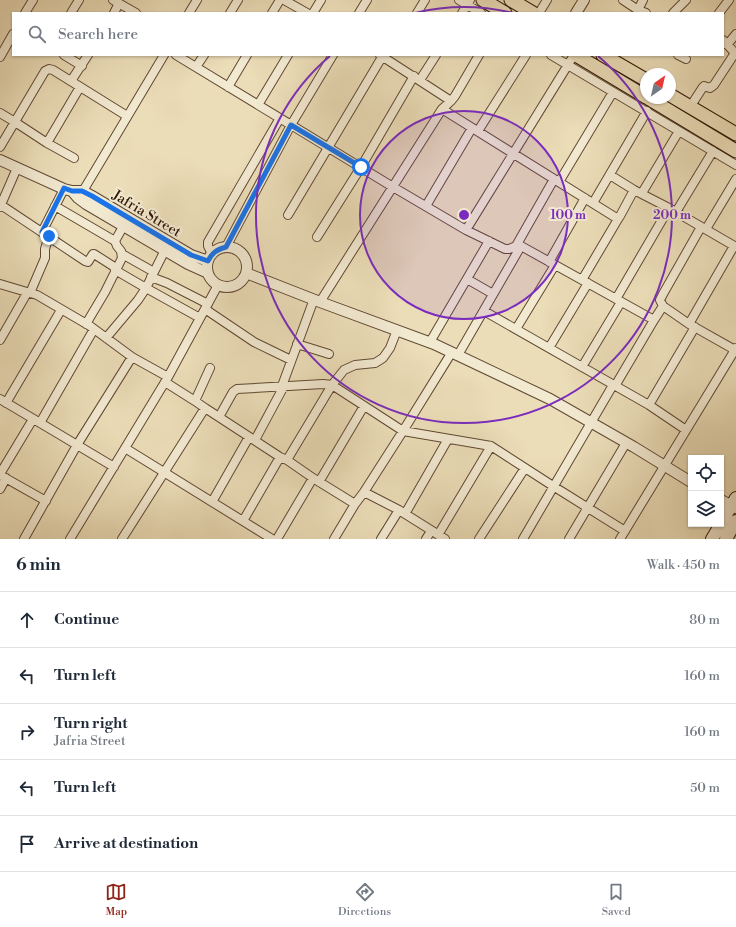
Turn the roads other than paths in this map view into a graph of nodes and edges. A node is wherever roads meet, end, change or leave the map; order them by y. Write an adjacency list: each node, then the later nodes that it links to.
1 (32, 0): 21 (street)
2 (79, 0): 22 (street)
3 (197, 0): 25 (street)
4 (238, 0): 26 (street)
5 (280, 0): 27 (street)
6 (284, 0): 28 (street)
7 (321, 0): 29 (street)
8 (367, 0): 30 (street)
9 (425, 0): 31 (street)
10 (459, 0): 20 (street)
11 (483, 0): 34 (main road)
12 (512, 0): 35 (main road)
13 (547, 0): 36 (street)
14 (584, 0): 37 (street)
15 (623, 0): 38 (street)
16 (643, 0): 38 (street)
17 (686, 0): 39 (street)
18 (729, 0): 40 (street)
19 (116, 2): 23 (street); 24 (street)
20 (469, 2): 32 (street); 33 (street)
21 (26, 12)
22 (72, 12)
23 (114, 12)
24 (134, 12)
25 (190, 12)
26 (231, 12)
27 (273, 12)
28 (305, 12)
29 (315, 12)
30 (360, 12)
31 (418, 12)
32 (463, 12)
33 (480, 12)
34 (503, 12)
35 (531, 12)
36 (540, 12)
37 (577, 12)
38 (642, 12)
39 (674, 12)
40 (720, 12)
41 (736, 34): 43 (street)
42 (12, 36): 59 (street)
43 (725, 42): 44 (street)
44 (736, 53): 77 (street)
45 (66, 56): 64 (street)
46 (87, 56): 64 (street)
47 (163, 56): 81 (street)
48 (178, 56): 65 (street)
49 (203, 56): 65 (street)
50 (246, 56): 70 (street)
51 (287, 56): 76 (street)
52 (332, 56): 84 (street)
53 (435, 56): 67 (street)
54 (478, 56): 74 (street)
55 (525, 56): 85 (street)
56 (558, 56): 61 (street)
57 (607, 56): 62 (main road)
58 (680, 56): 63 (street)
59 (0, 57)
60 (385, 57): 67 (street); 90 (street)
61 (573, 58): 71 (street); 72 (main road); 93 (street)
62 (619, 59): 66 (main road)
63 (686, 59)
64 (82, 66): 68 (street)
65 (196, 68): 70 (street)
66 (640, 75)
67 (417, 78): 74 (street); 97 (street)
68 (71, 81): 69 (street); 83 (street)
69 (80, 87): 81 (street); 88 (street)
70 (228, 87): 76 (street)
71 (613, 92): 79 (street); 101 (street)
72 (640, 93)
73 (676, 99): 77 (main road)
74 (451, 101): 78 (street)
75 (659, 104): 91 (main road)
76 (258, 105): 82 (street)
77 (690, 107): 87 (main road)
78 (442, 109): 85 (street); 102 (street)
79 (647, 111): 86 (street); 99 (street)
80 (0, 113): 83 (street)
81 (127, 116): 103 (street)
82 (280, 118): 84 (street); 126 (street)
83 (15, 122): 88 (street); 89 (street)
84 (291, 125): 90 (street); 123 (street)
85 (475, 130): 93 (street); 109 (street)
86 (680, 131): 92 (street); 104 (street)
87 (736, 134)
88 (46, 143): 94 (street)
89 (0, 147)
90 (328, 147): 97 (street); 111 (street)
91 (736, 150)
92 (713, 151): 96 (street); 110 (street)
93 (513, 153): 101 (street); 115 (street)
94 (74, 158)
95 (0, 160): 98 (street, Jafria Street)
96 (736, 165)
97 (361, 167): 102 (street); 118 (street)
98 (17, 168): 103 (street, Jafria Street); 107 (street)
99 (610, 175): 104 (street); 106 (street)
100 (736, 179): 114 (street)
101 (557, 181): 105 (street); 121 (street)
102 (393, 187): 109 (street); 140 (street)
103 (74, 192): 108 (street); 113 (street, Jafria Street); 116 (street, Jafria Street)
104 (638, 192): 110 (street); 112 (street)
105 (585, 198): 106 (street); 127 (street)
106 (593, 203): 112 (street)
107 (0, 206): 117 (street)
108 (55, 206): 117 (street); 119 (street)
109 (426, 206): 115 (street)
110 (672, 210): 114 (street); 139 (street)
111 (288, 215)
112 (618, 219): 133 (street)
113 (124, 226): 116 (street, Jafria Street); 119 (street)
114 (703, 228): 122 (street); 141 (street)
115 (466, 230): 120 (street)
116 (143, 232): 124 (street, Jafria Street); 126 (street, Jafria Street)
117 (46, 234): 128 (street); 137 (street)
118 (317, 237)
119 (115, 241): 125 (street)
120 (490, 241): 121 (street); 132 (street)
121 (518, 246): 127 (street); 138 (street)
122 (735, 246): 148 (street)
123 (226, 247): 126 (street); 130 (street)
124 (165, 250): 129 (street, Jafria Street); 131 (street)
125 (122, 254): 128 (street); 131 (street)
126 (210, 258): 129 (street)
127 (552, 263): 133 (street); 150 (street)
128 (116, 269): 136 (street); 147 (street)
129 (208, 273): 135 (street)
130 (246, 273): 135 (street); 140 (street)
131 (153, 274): 136 (street); 142 (street)
132 (467, 279): 138 (street); 154 (street)
133 (584, 281): 139 (street); 156 (street)
134 (0, 284): 137 (street)
135 (218, 285): 142 (street)
136 (146, 288): 145 (street); 152 (street)
137 (28, 293): 143 (street); 153 (street)
138 (493, 294): 144 (street)
139 (618, 300): 146 (street); 162 (street)
140 (317, 301): 151 (street); 155 (street)
141 (663, 306): 146 (street); 148 (street)
142 (206, 307): 145 (street); 161 (street)
143 (61, 310): 147 (street); 169 (street)
144 (484, 311): 150 (street); 159 (street)
145 (200, 318): 164 (street)
146 (654, 320): 167 (street)
147 (86, 324): 149 (street)
148 (692, 325): 157 (street); 170 (street)
149 (94, 329): 152 (street); 174 (street)
150 (516, 329): 156 (street)
151 (397, 330): 154 (street); 165 (street)
152 (106, 338): 160 (street)
153 (0, 340)
154 (430, 342): 159 (street)
155 (297, 344): 158 (street); 161 (street)
156 (549, 348): 162 (street)
157 (735, 349): 176 (street)
158 (329, 354)
159 (455, 354): 175 (street); 177 (street)
160 (132, 357): 164 (street); 181 (street)
161 (291, 360): 166 (street)
162 (582, 367): 167 (street)
163 (210, 368): 168 (street)
164 (167, 380): 168 (street); 183 (street)
165 (332, 385): 166 (street); 171 (street); 184 (street)
166 (283, 386): 173 (street); 178 (street)
167 (614, 386): 170 (street); 175 (street)
168 (195, 400): 172 (street)
169 (3, 401): 174 (street)
170 (649, 405): 176 (street)
171 (364, 406): 177 (street); 190 (street)
172 (205, 408): 173 (street); 188 (street)
173 (219, 417): 178 (street)
174 (36, 421): 181 (street); 189 (street)
175 (591, 422): 180 (street); 192 (street)
176 (686, 430): 185 (street)
177 (403, 431): 179 (street); 194 (street)
178 (252, 439): 184 (street); 196 (street)
179 (448, 439): 182 (street); 200 (street)
180 (626, 443): 185 (street); 199 (street)
181 (77, 445): 186 (street); 195 (street)
182 (491, 446): 187 (street); 206 (street)
183 (125, 448): 186 (street); 188 (street)
184 (284, 459): 190 (street); 202 (street)
185 (664, 465): 191 (street); 205 (street)
186 (114, 467): 208 (street)
187 (525, 468): 192 (street); 216 (street)
188 (164, 472): 196 (street); 210 (street)
189 (2, 476): 193 (street); 195 (street)
190 (316, 480): 198 (street); 212 (street)
191 (688, 480)
192 (553, 486): 199 (street); 217 (street)
193 (0, 489)
194 (364, 492): 198 (street); 200 (street)
195 (46, 501): 209 (street)
196 (212, 502): 202 (street)
197 (731, 503): 201 (main road)
198 (355, 504): 213 (street)
199 (588, 508): 205 (street); 218 (street)
200 (402, 512): 206 (street); 214 (street)
201 (724, 518)
202 (243, 521): 207 (street)
203 (736, 521): 221 (main road)
204 (719, 527): 220 (main road)
205 (625, 531): 219 (street)
206 (438, 535): 215 (street)
207 (259, 536): 211 (street)
208 (74, 538)
209 (24, 539)
210 (122, 539)
211 (272, 539)
212 (277, 539)
213 (334, 539)
214 (382, 539)
215 (426, 539)
216 (479, 539)
217 (523, 539)
218 (569, 539)
219 (620, 539)
220 (712, 539)
221 (726, 539)

